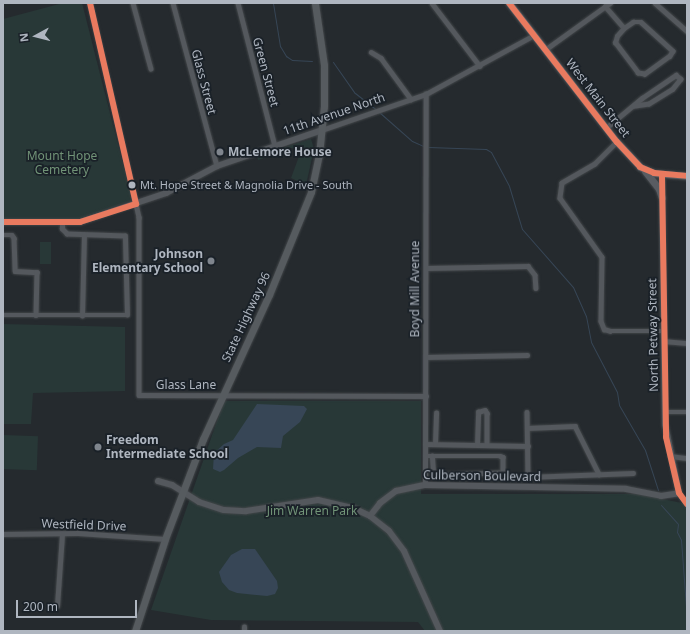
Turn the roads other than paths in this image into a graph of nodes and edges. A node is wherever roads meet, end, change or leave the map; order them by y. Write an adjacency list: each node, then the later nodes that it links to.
1 (92, 3): 29 (street)
2 (133, 3): 16 (street)
3 (173, 3): 24 (street, Glass Street)
4 (238, 3): 23 (street, Green Street)
5 (315, 3): 21 (main road, State Highway 96)
6 (432, 3): 15 (street)
7 (509, 3): 12 (main road, West Main Street)
8 (655, 3): 11 (street)
9 (608, 4): 10 (street); 13 (street)
10 (624, 28): 10 (street)
11 (687, 30)
12 (534, 35): 13 (main road, West Main Street); 15 (street, 11th Avenue North)
13 (546, 49): 20 (main road, West Main Street)
14 (371, 52): 18 (street)
15 (480, 66): 17 (street, 11th Avenue North)
16 (151, 69)
17 (426, 94): 18 (street, 11th Avenue North); 34 (street, Boyd Mill Avenue)
18 (411, 99): 21 (street, 11th Avenue North)
19 (634, 106): 19 (street); 20 (street)
20 (606, 128): 22 (main road, West Main Street)
21 (322, 130): 23 (street, 11th Avenue North); 44 (main road, State Highway 96)
22 (617, 142): 25 (main road, West Main Street); 39 (street)
23 (275, 146): 24 (street, 11th Avenue North)
24 (217, 166): 29 (street, 11th Avenue North)
25 (640, 167): 26 (main road, West Main Street); 28 (main road)
26 (662, 175): 27 (main road, West Main Street); 28 (street, North Petway Street)
27 (687, 176)
28 (662, 198): 39 (street, North Petway Street)
29 (136, 204): 31 (street, 11th Avenue North); 44 (street, Glass Lane)
30 (3, 222): 31 (street, 11th Avenue North)
31 (62, 224): 33 (street)
32 (3, 235): 37 (street)
33 (84, 235): 38 (street); 38 (street)
34 (426, 268): 35 (street); 43 (street, Boyd Mill Avenue)
35 (536, 288)
36 (3, 315): 37 (street)
37 (36, 315): 38 (street)
38 (82, 316)
39 (663, 331): 40 (street, North Petway Street)
40 (663, 341): 41 (street); 48 (street, North Petway Street)
41 (687, 343)
42 (527, 355): 43 (street)
43 (426, 357): 45 (street, Boyd Mill Avenue)
44 (222, 395): 45 (street, Glass Lane); 64 (main road, State Highway 96)
45 (426, 396): 51 (street, Boyd Mill Avenue)
46 (436, 412): 52 (street)
47 (527, 412): 50 (street)
48 (665, 412): 49 (street); 58 (street, North Petway Street)
49 (687, 412)
50 (528, 428): 55 (street); 61 (street)
51 (425, 444): 52 (street); 56 (street, Boyd Mill Avenue)
52 (435, 444): 53 (street)
53 (477, 445): 54 (street); 54 (street)
54 (487, 445): 55 (street)
55 (528, 446): 61 (street)
56 (425, 456): 57 (street); 63 (street, Boyd Mill Avenue)
57 (432, 456): 57 (street)
58 (670, 456): 59 (street); 65 (street, North Petway Street)
59 (687, 458)
60 (633, 473): 61 (street)
61 (599, 474)
62 (158, 481): 64 (street)
63 (425, 485): 65 (street, Culberson Boulevard); 67 (street, Culberson Boulevard)
64 (182, 493): 67 (street); 70 (main road, State Highway 96)
65 (679, 494): 66 (street)
66 (687, 504)
67 (370, 516): 73 (street)
68 (3, 534): 69 (street, Westfield Drive)
69 (62, 534): 70 (street, Westfield Drive); 71 (street)
70 (165, 539): 72 (main road, State Highway 96)
71 (57, 606)
72 (136, 631)
73 (440, 631)

